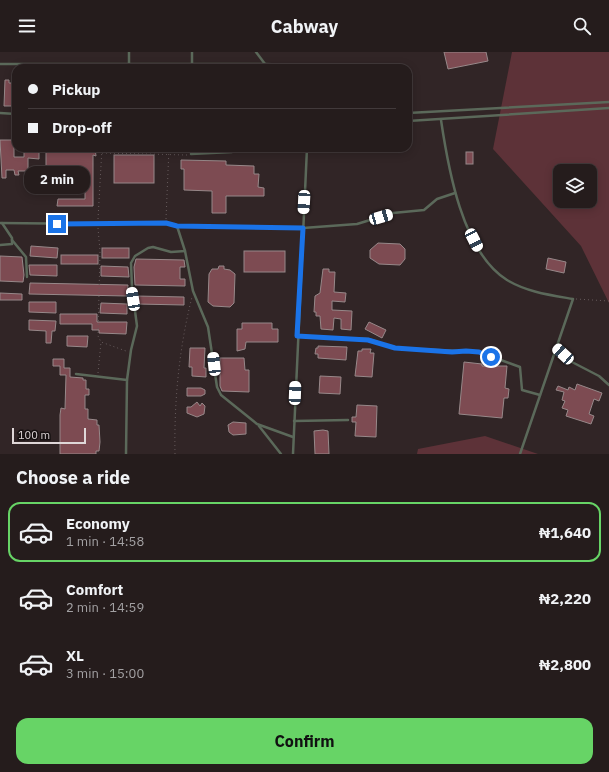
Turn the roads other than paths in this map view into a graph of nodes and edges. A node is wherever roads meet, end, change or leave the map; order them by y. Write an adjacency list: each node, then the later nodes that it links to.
1 (129, 52): 6 (lane)
2 (192, 52): 7 (lane)
3 (256, 52): 8 (lane)
4 (0, 64): 5 (lane)
5 (12, 64)
6 (129, 64)
7 (192, 64)
8 (265, 64)
9 (609, 102): 11 (lane)
10 (609, 108): 14 (lane)
11 (412, 113)
12 (0, 114): 13 (lane)
13 (12, 114)
14 (441, 120): 15 (lane); 19 (lane)
15 (412, 121)
16 (232, 152): 18 (lane)
17 (307, 152): 22 (lane)
18 (191, 154)
19 (455, 193): 22 (lane); 28 (lane)
20 (1, 223): 21 (lane); 23 (lane)
21 (177, 226): 22 (lane); 25 (lane)
22 (303, 228): 27 (lane)
23 (12, 240): 24 (lane); 26 (lane)
24 (0, 245)
25 (185, 251): 30 (lane); 35 (lane)
26 (27, 277)
27 (297, 336): 32 (lane); 34 (lane)
28 (556, 348): 31 (lane); 32 (lane)
29 (76, 374): 30 (lane)
30 (126, 380): 37 (lane)
31 (609, 385)
32 (540, 395): 40 (lane)
33 (348, 420): 34 (lane)
34 (294, 421): 36 (lane)
35 (257, 424): 36 (lane); 38 (lane)
36 (293, 437): 39 (lane)
37 (126, 454)
38 (281, 454)
39 (293, 454)
40 (520, 454)

